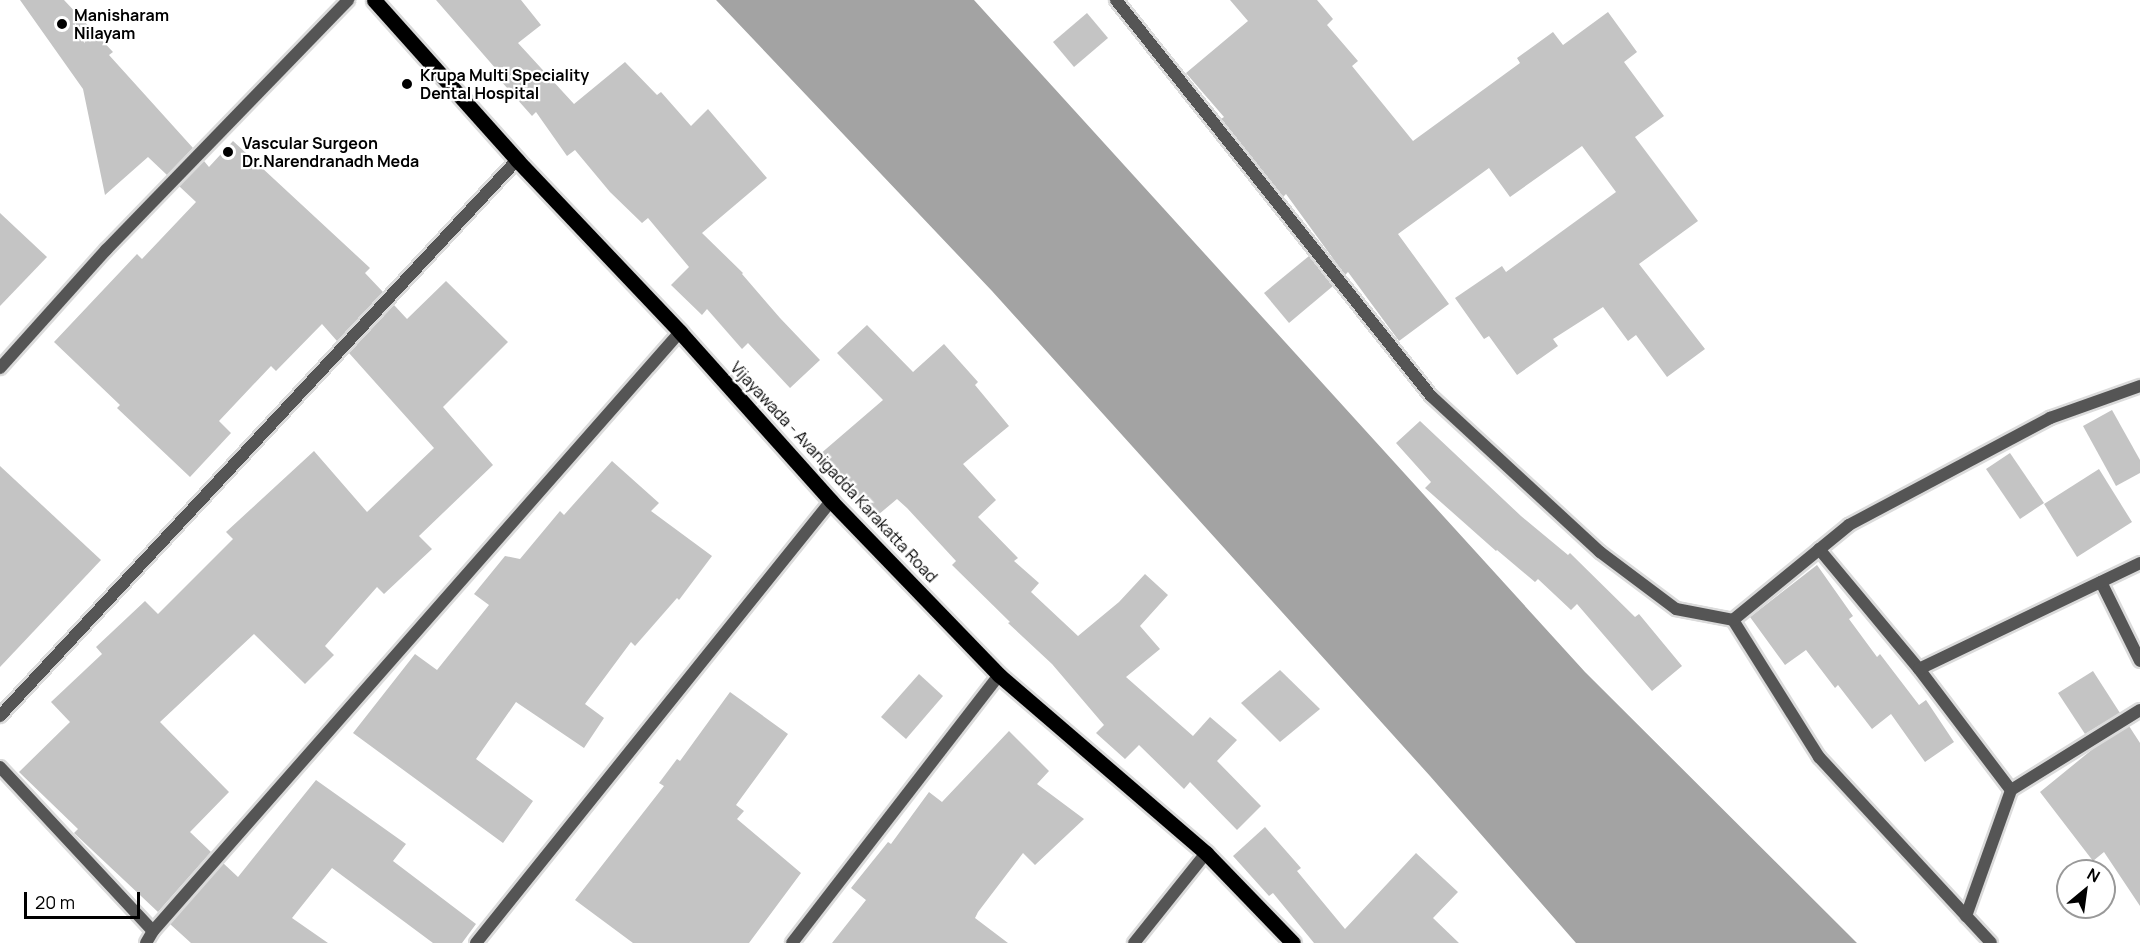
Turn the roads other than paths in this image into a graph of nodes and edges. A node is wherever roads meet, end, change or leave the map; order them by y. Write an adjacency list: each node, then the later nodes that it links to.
1 (348, 0): 6 (street)
2 (374, 0): 4 (main road, Vijayawada - Avanigadda Karakatta Road)
3 (1116, 0): 12 (street)
4 (517, 160): 5 (main road, Vijayawada - Avanigadda Karakatta Road); 17 (street)
5 (680, 332): 8 (main road, Vijayawada - Avanigadda Karakatta Road); 22 (street)
6 (0, 368)
7 (2140, 386): 9 (street)
8 (831, 501): 15 (main road, Vijayawada - Avanigadda Karakatta Road); 24 (street)
9 (1819, 549): 12 (street); 14 (street)
10 (2140, 563): 11 (street)
11 (2101, 582): 13 (street); 14 (street)
12 (1733, 620): 21 (street)
13 (2140, 662)
14 (1919, 669): 19 (street)
15 (999, 675): 20 (main road, Vijayawada - Avanigadda Karakatta Road); 25 (street)
16 (2140, 710): 19 (street)
17 (0, 716)
18 (0, 766): 22 (street)
19 (2011, 790): 21 (street)
20 (1206, 853): 26 (street); 27 (main road, Vijayawada - Avanigadda Karakatta Road)
21 (1966, 916): 28 (street)
22 (153, 931): 23 (street)
23 (146, 943)
24 (477, 943)
25 (792, 943)
26 (1134, 943)
27 (1293, 943)
28 (1990, 943)

